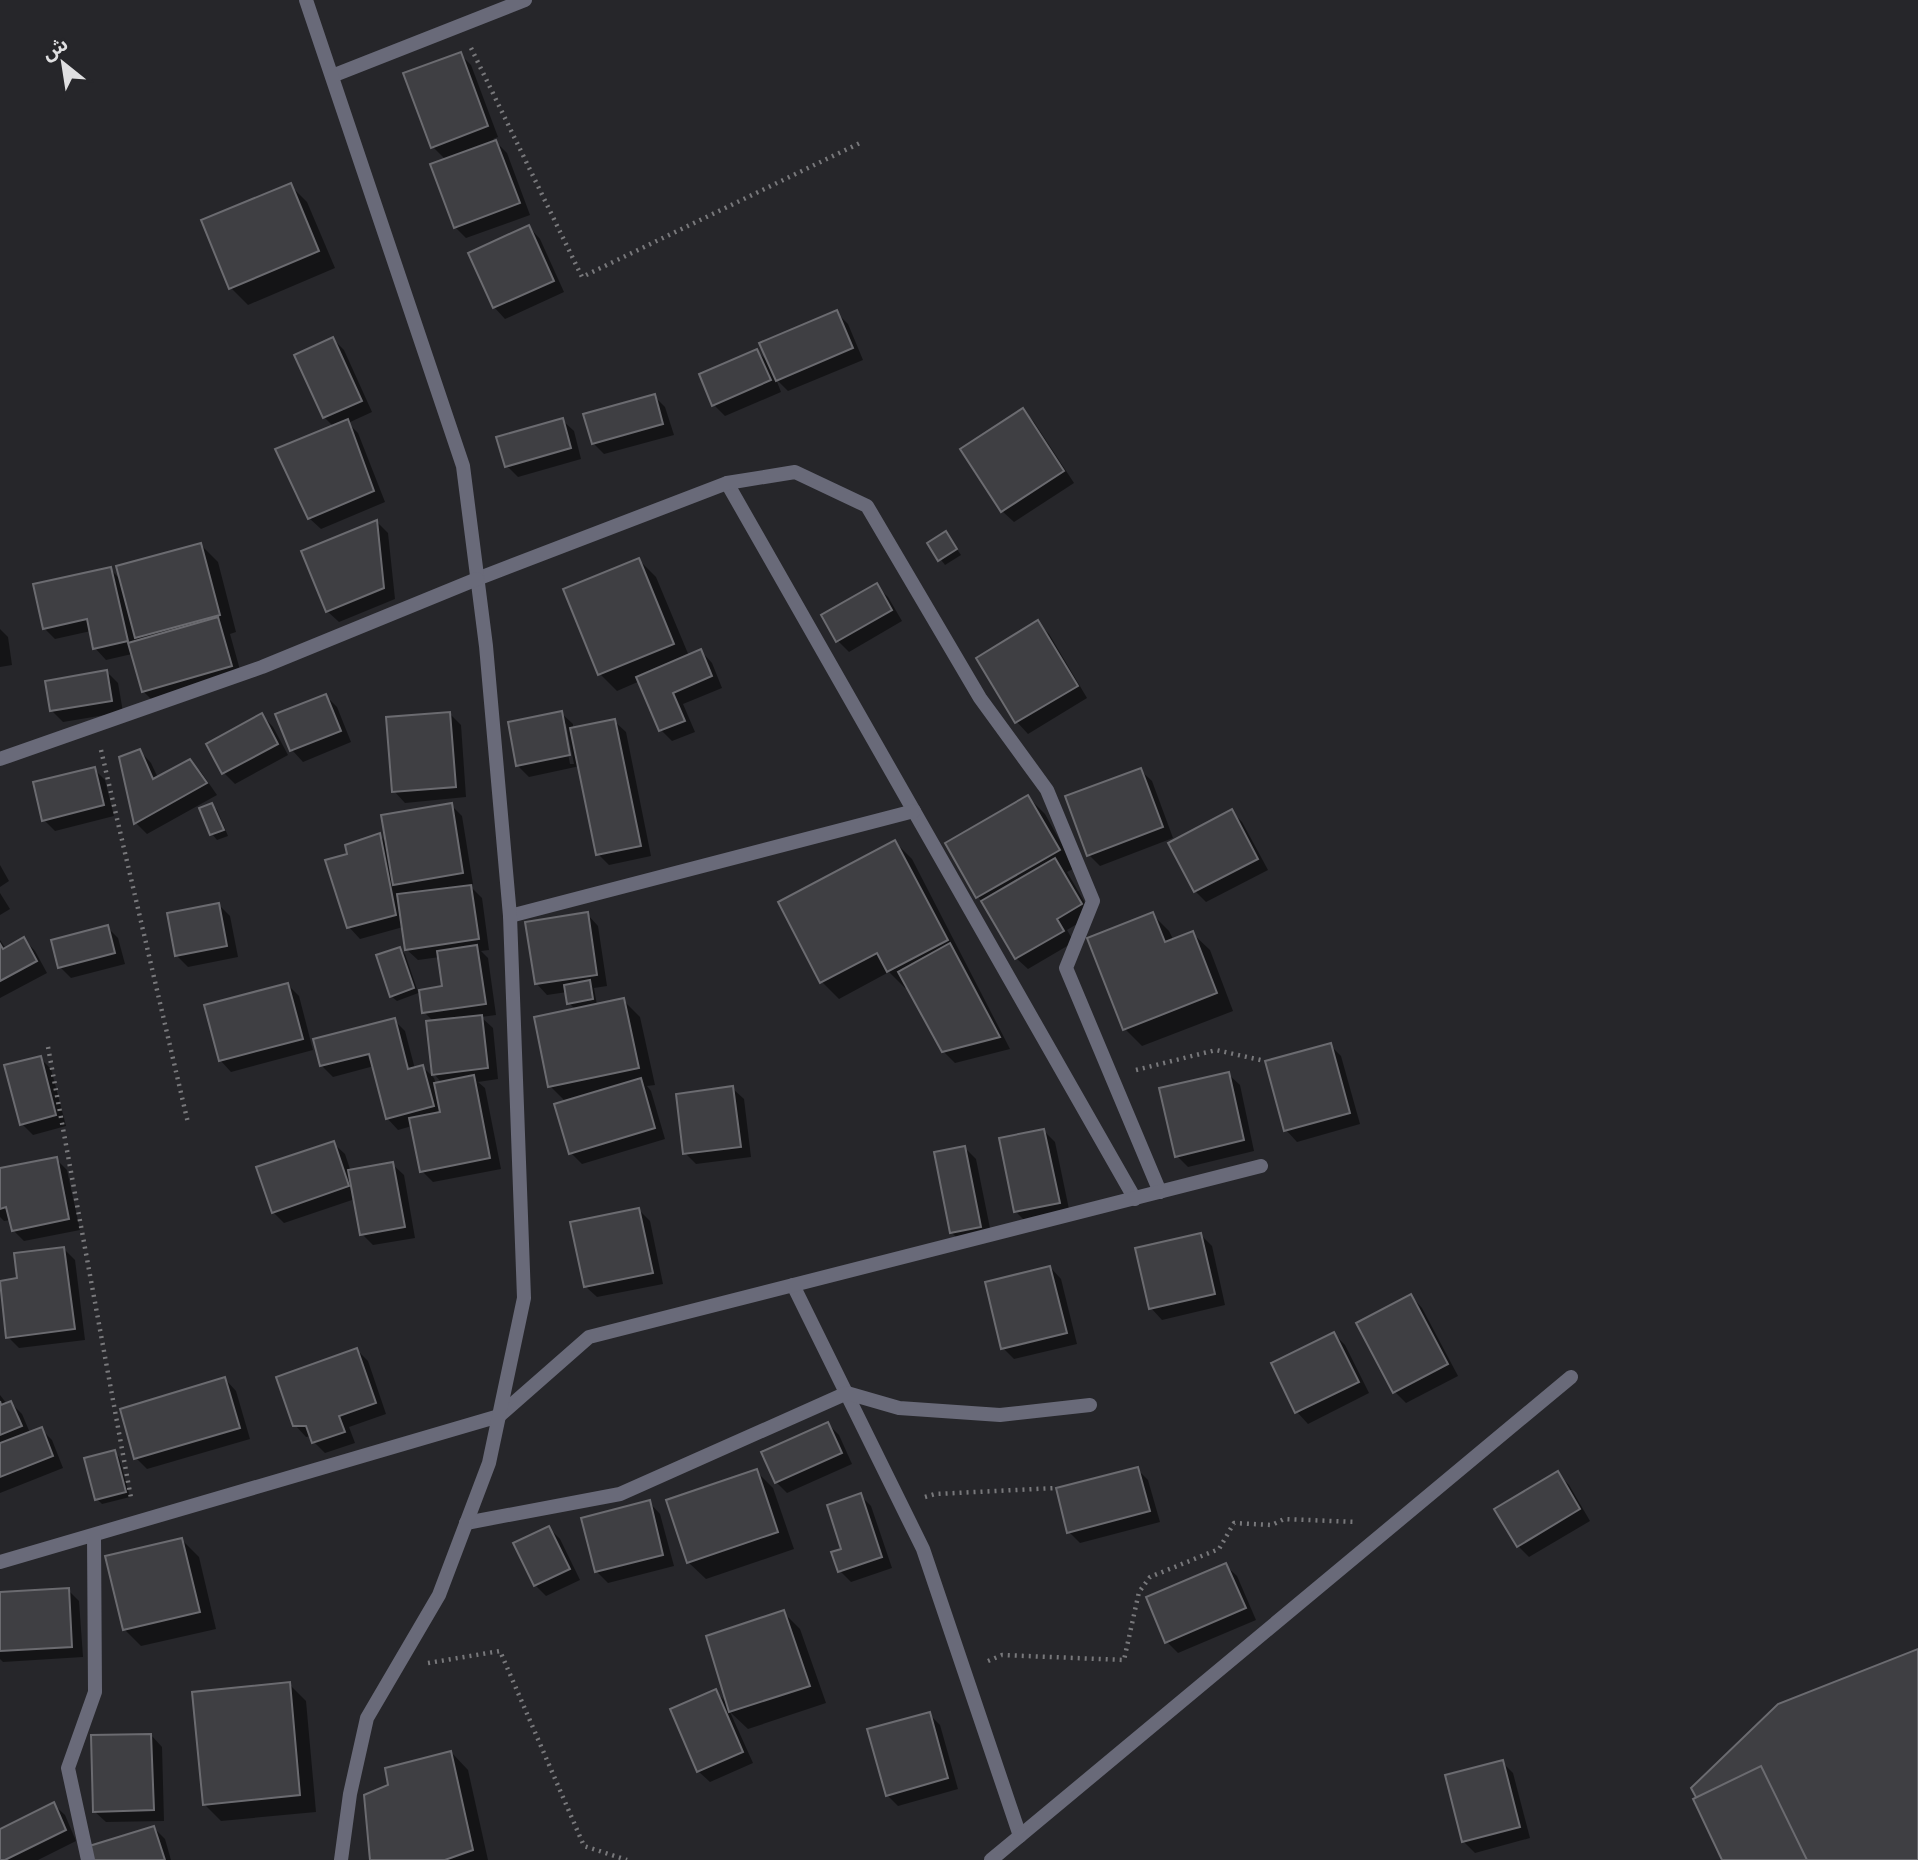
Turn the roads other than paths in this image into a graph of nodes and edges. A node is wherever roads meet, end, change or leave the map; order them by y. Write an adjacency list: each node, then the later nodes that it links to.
1 (306, 0): 3 (street)
2 (525, 0): 3 (street)
3 (332, 76): 5 (street)
4 (727, 483): 5 (street); 7 (street); 10 (street)
5 (477, 579): 6 (street); 8 (street)
6 (0, 759)
7 (914, 811): 8 (street); 11 (street)
8 (510, 916): 16 (street)
9 (1261, 1166): 10 (street)
10 (1160, 1192): 11 (street)
11 (1135, 1199): 12 (street)
12 (793, 1285): 14 (street); 16 (street)
13 (1571, 1377): 20 (street)
14 (847, 1394): 15 (street); 17 (street); 20 (street)
15 (1090, 1405)
16 (499, 1416): 17 (street); 18 (street)
17 (466, 1523): 22 (street)
18 (94, 1535): 19 (street); 21 (street)
19 (0, 1562)
20 (1020, 1836): 23 (street)
21 (88, 1860)
22 (341, 1860)
23 (991, 1860)

